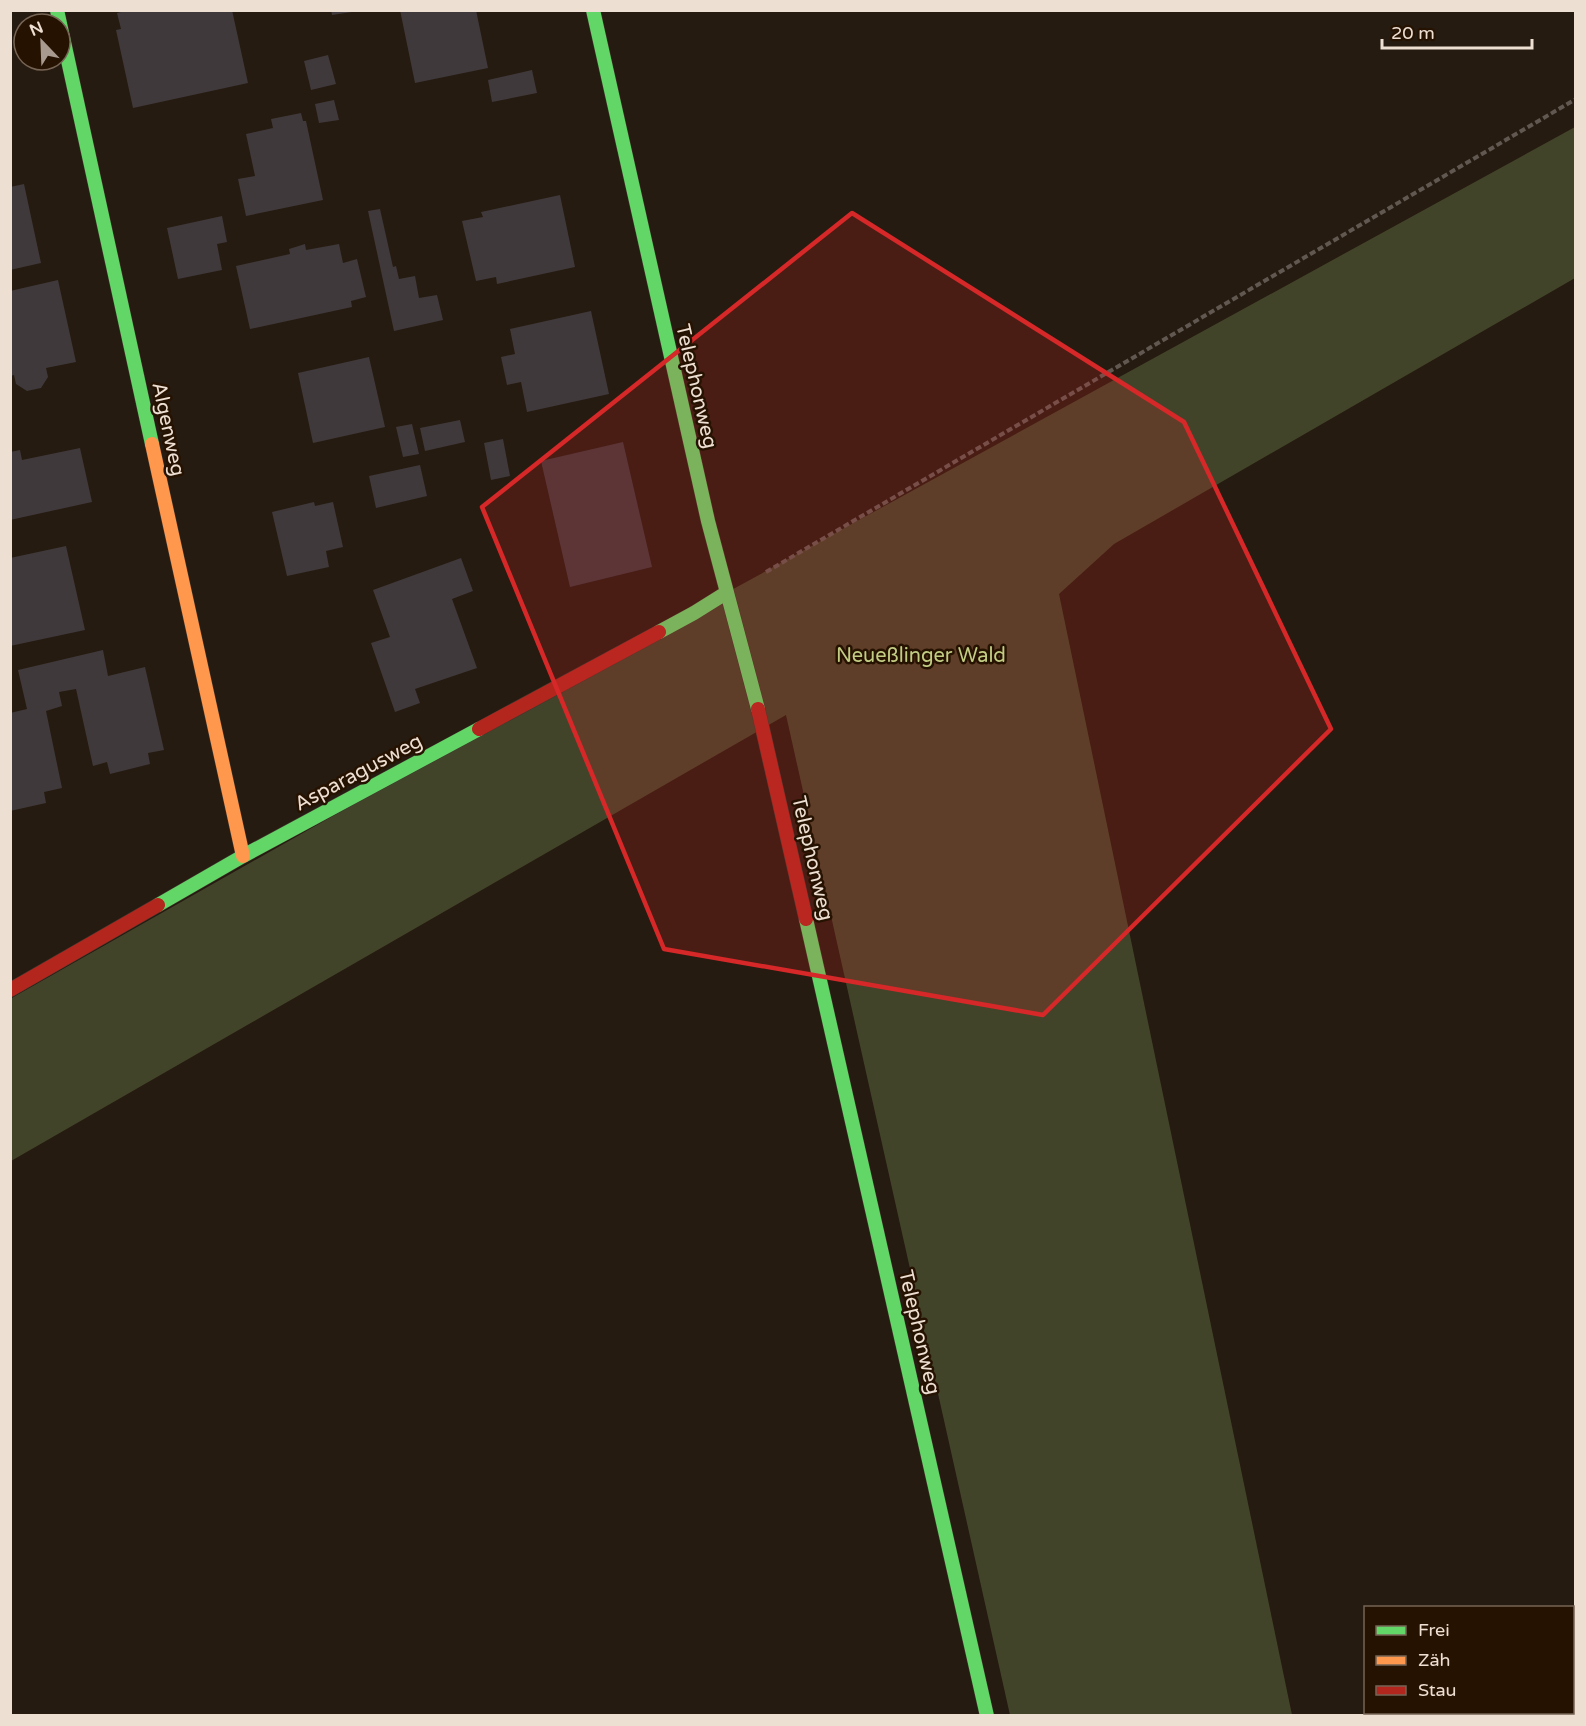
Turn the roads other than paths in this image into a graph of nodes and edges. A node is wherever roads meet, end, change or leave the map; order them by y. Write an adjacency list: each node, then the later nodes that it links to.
1 (57, 10): 4 (street, Algenweg)
2 (593, 10): 3 (street, Telephonweg)
3 (726, 593): 4 (street, Asparagusweg); 6 (street, Telephonweg)
4 (243, 856): 5 (street, Asparagusweg)
5 (10, 990)
6 (987, 1716)

